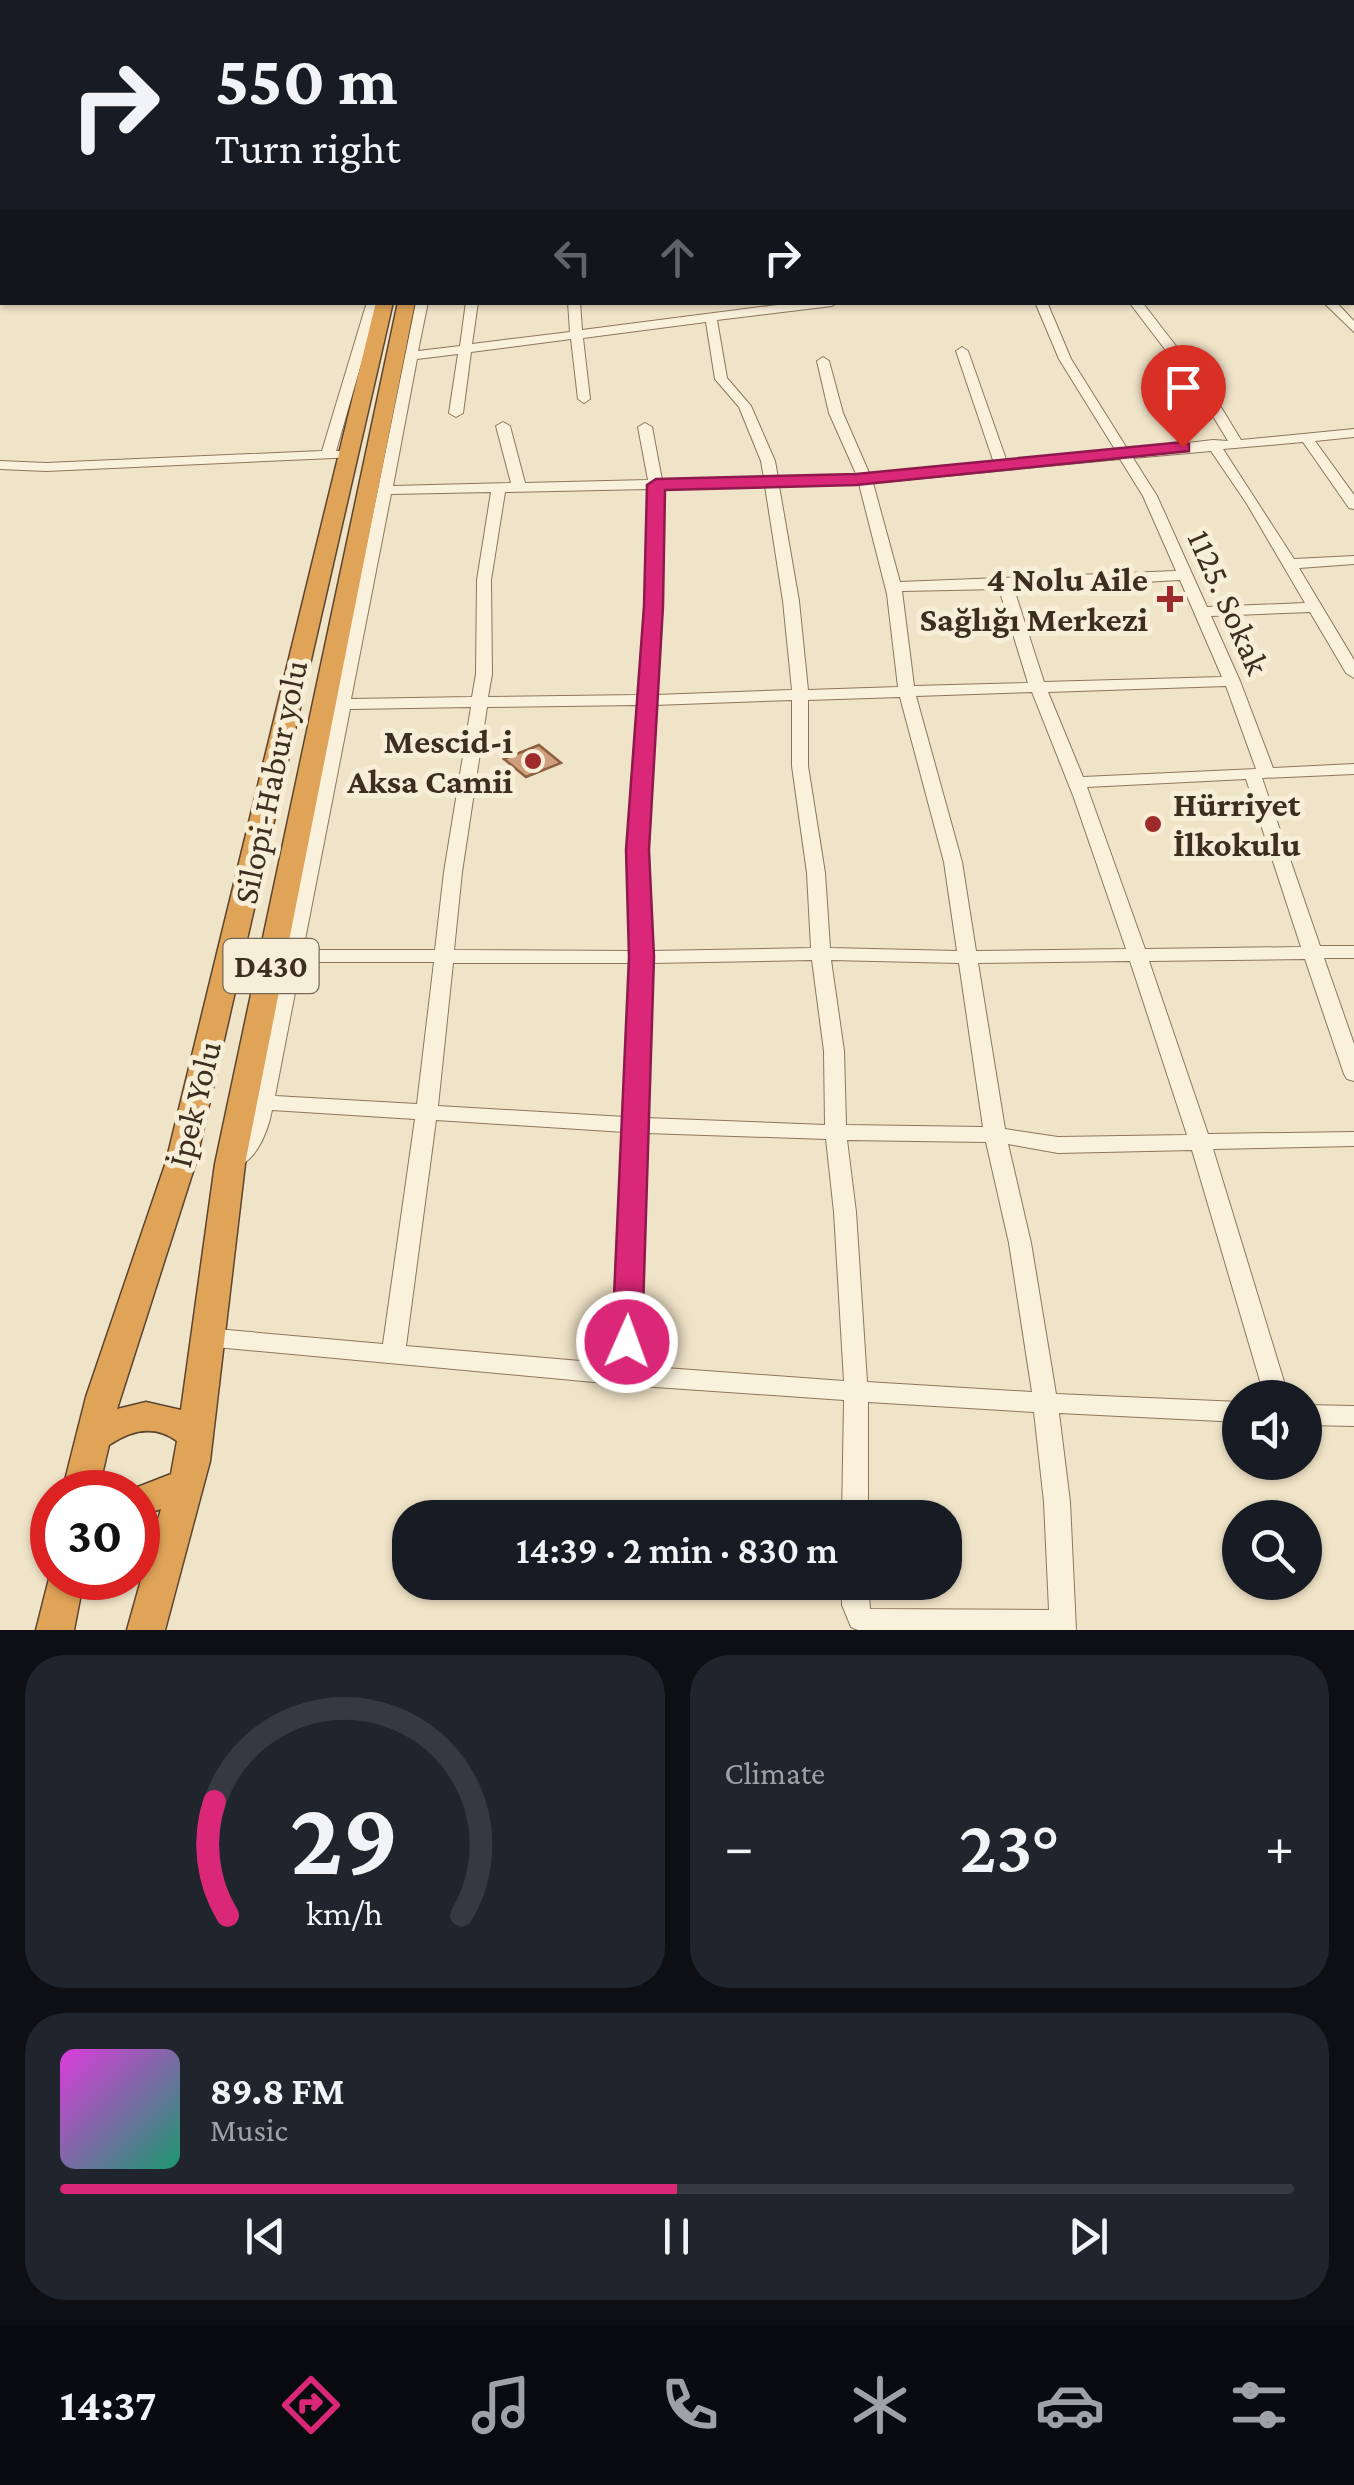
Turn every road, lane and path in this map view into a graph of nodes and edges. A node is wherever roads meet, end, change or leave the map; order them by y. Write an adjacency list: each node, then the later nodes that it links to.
1 (372, 305): 28 (street)
2 (385, 305): 28 (highway, İpek Yolu / D430)
3 (406, 305): 42 (highway, Silopi-Habur yolu / D430)
4 (421, 305): 18 (street)
5 (472, 305): 16 (street)
6 (573, 305): 15 (street)
7 (684, 305): 13 (street)
8 (804, 305): 12 (street)
9 (1043, 305): 29 (street, 1125. Sokak)
10 (1137, 305): 26 (street)
11 (1332, 305): 14 (street)
12 (711, 318): 13 (street); 33 (street)
13 (688, 320): 15 (street)
14 (1354, 328)
15 (580, 336): 16 (street); 20 (street)
16 (464, 350): 18 (street); 21 (street)
17 (962, 351): 31 (street)
18 (410, 356): 36 (street)
19 (823, 361): 32 (street)
20 (584, 398)
21 (456, 413)
22 (504, 426): 35 (street)
23 (646, 427): 34 (street)
24 (1354, 433): 25 (street)
25 (1306, 437): 26 (street); 37 (street)
26 (1236, 442): 27 (street)
27 (1213, 444): 29 (street); 39 (street)
28 (339, 454): 30 (street); 41 (highway, İpek Yolu / D430)
29 (1123, 454): 31 (street); 40 (street, 1125. Sokak)
30 (0, 465)
31 (1002, 467): 32 (street)
32 (865, 479): 33 (street); 44 (street)
33 (774, 481): 34 (street); 51 (street)
34 (656, 485): 35 (street); 52 (street)
35 (509, 488): 36 (street); 53 (street)
36 (384, 490): 54 (street)
37 (1354, 505)
38 (1354, 560): 39 (street)
39 (1290, 564): 45 (street)
40 (1182, 575): 43 (street); 46 (street, 1125. Sokak)
41 (320, 584): 42 (highway); 83 (highway, İpek Yolu / D430)
42 (349, 584): 67 (highway, Silopi-Habur yolu / D430)
43 (1008, 584): 44 (street); 49 (street)
44 (894, 587): 50 (street)
45 (1316, 606): 46 (street); 47 (street)
46 (1202, 612): 48 (street, 1125. Sokak)
47 (1354, 672)
48 (1232, 680): 49 (street); 56 (street, 1125. Sokak)
49 (1040, 688): 50 (street); 57 (street)
50 (906, 692): 51 (street); 65 (street)
51 (800, 694): 52 (street); 61 (street)
52 (648, 700): 53 (street); 64 (street)
53 (480, 702): 54 (street); 62 (street)
54 (342, 704): 63 (street)
55 (1354, 769): 56 (street)
56 (1259, 773): 57 (street); 59 (street, 1125. Sokak)
57 (1078, 782): 58 (street)
58 (1138, 952): 59 (street); 65 (street); 73 (street)
59 (1310, 952): 60 (street); 66 (street, 1125. Sokak)
60 (1354, 952)
61 (821, 954): 64 (street); 65 (street); 70 (street)
62 (446, 955): 63 (street); 64 (street); 68 (street)
63 (290, 956): 67 (street)
64 (642, 957): 69 (street)
65 (968, 957): 71 (street)
66 (1354, 1074)
67 (253, 1102): 68 (street); 74 (highway, Silopi-Habur yolu / D430)
68 (424, 1114): 69 (street); 75 (street)
69 (635, 1125): 70 (street); 76 (street)
70 (836, 1132): 71 (street); 78 (street)
71 (995, 1135): 73 (street); 79 (street)
72 (1354, 1139): 73 (street)
73 (1202, 1142): 77 (street)
74 (205, 1337): 75 (street); 84 (highway, Silopi-Habur yolu / D430)
75 (393, 1354): 76 (street)
76 (626, 1376): 78 (street)
77 (1272, 1380)
78 (856, 1390): 79 (street); 88 (street)
79 (1045, 1405): 80 (street); 91 (street)
80 (1222, 1411)
81 (1322, 1415): 82 (street)
82 (1354, 1416)
83 (93, 1437): 84 (highway); 85 (highway, İpek Yolu / D430)
84 (196, 1437): 86 (highway, Silopi-Habur yolu / D430)
85 (88, 1470)
86 (188, 1483): 87 (highway); 93 (highway, Silopi-Habur yolu / D430)
87 (160, 1494)
88 (855, 1500)
89 (60, 1600): 92 (highway)
90 (855, 1600): 91 (street)
91 (1062, 1626)
92 (55, 1630)
93 (146, 1630)

